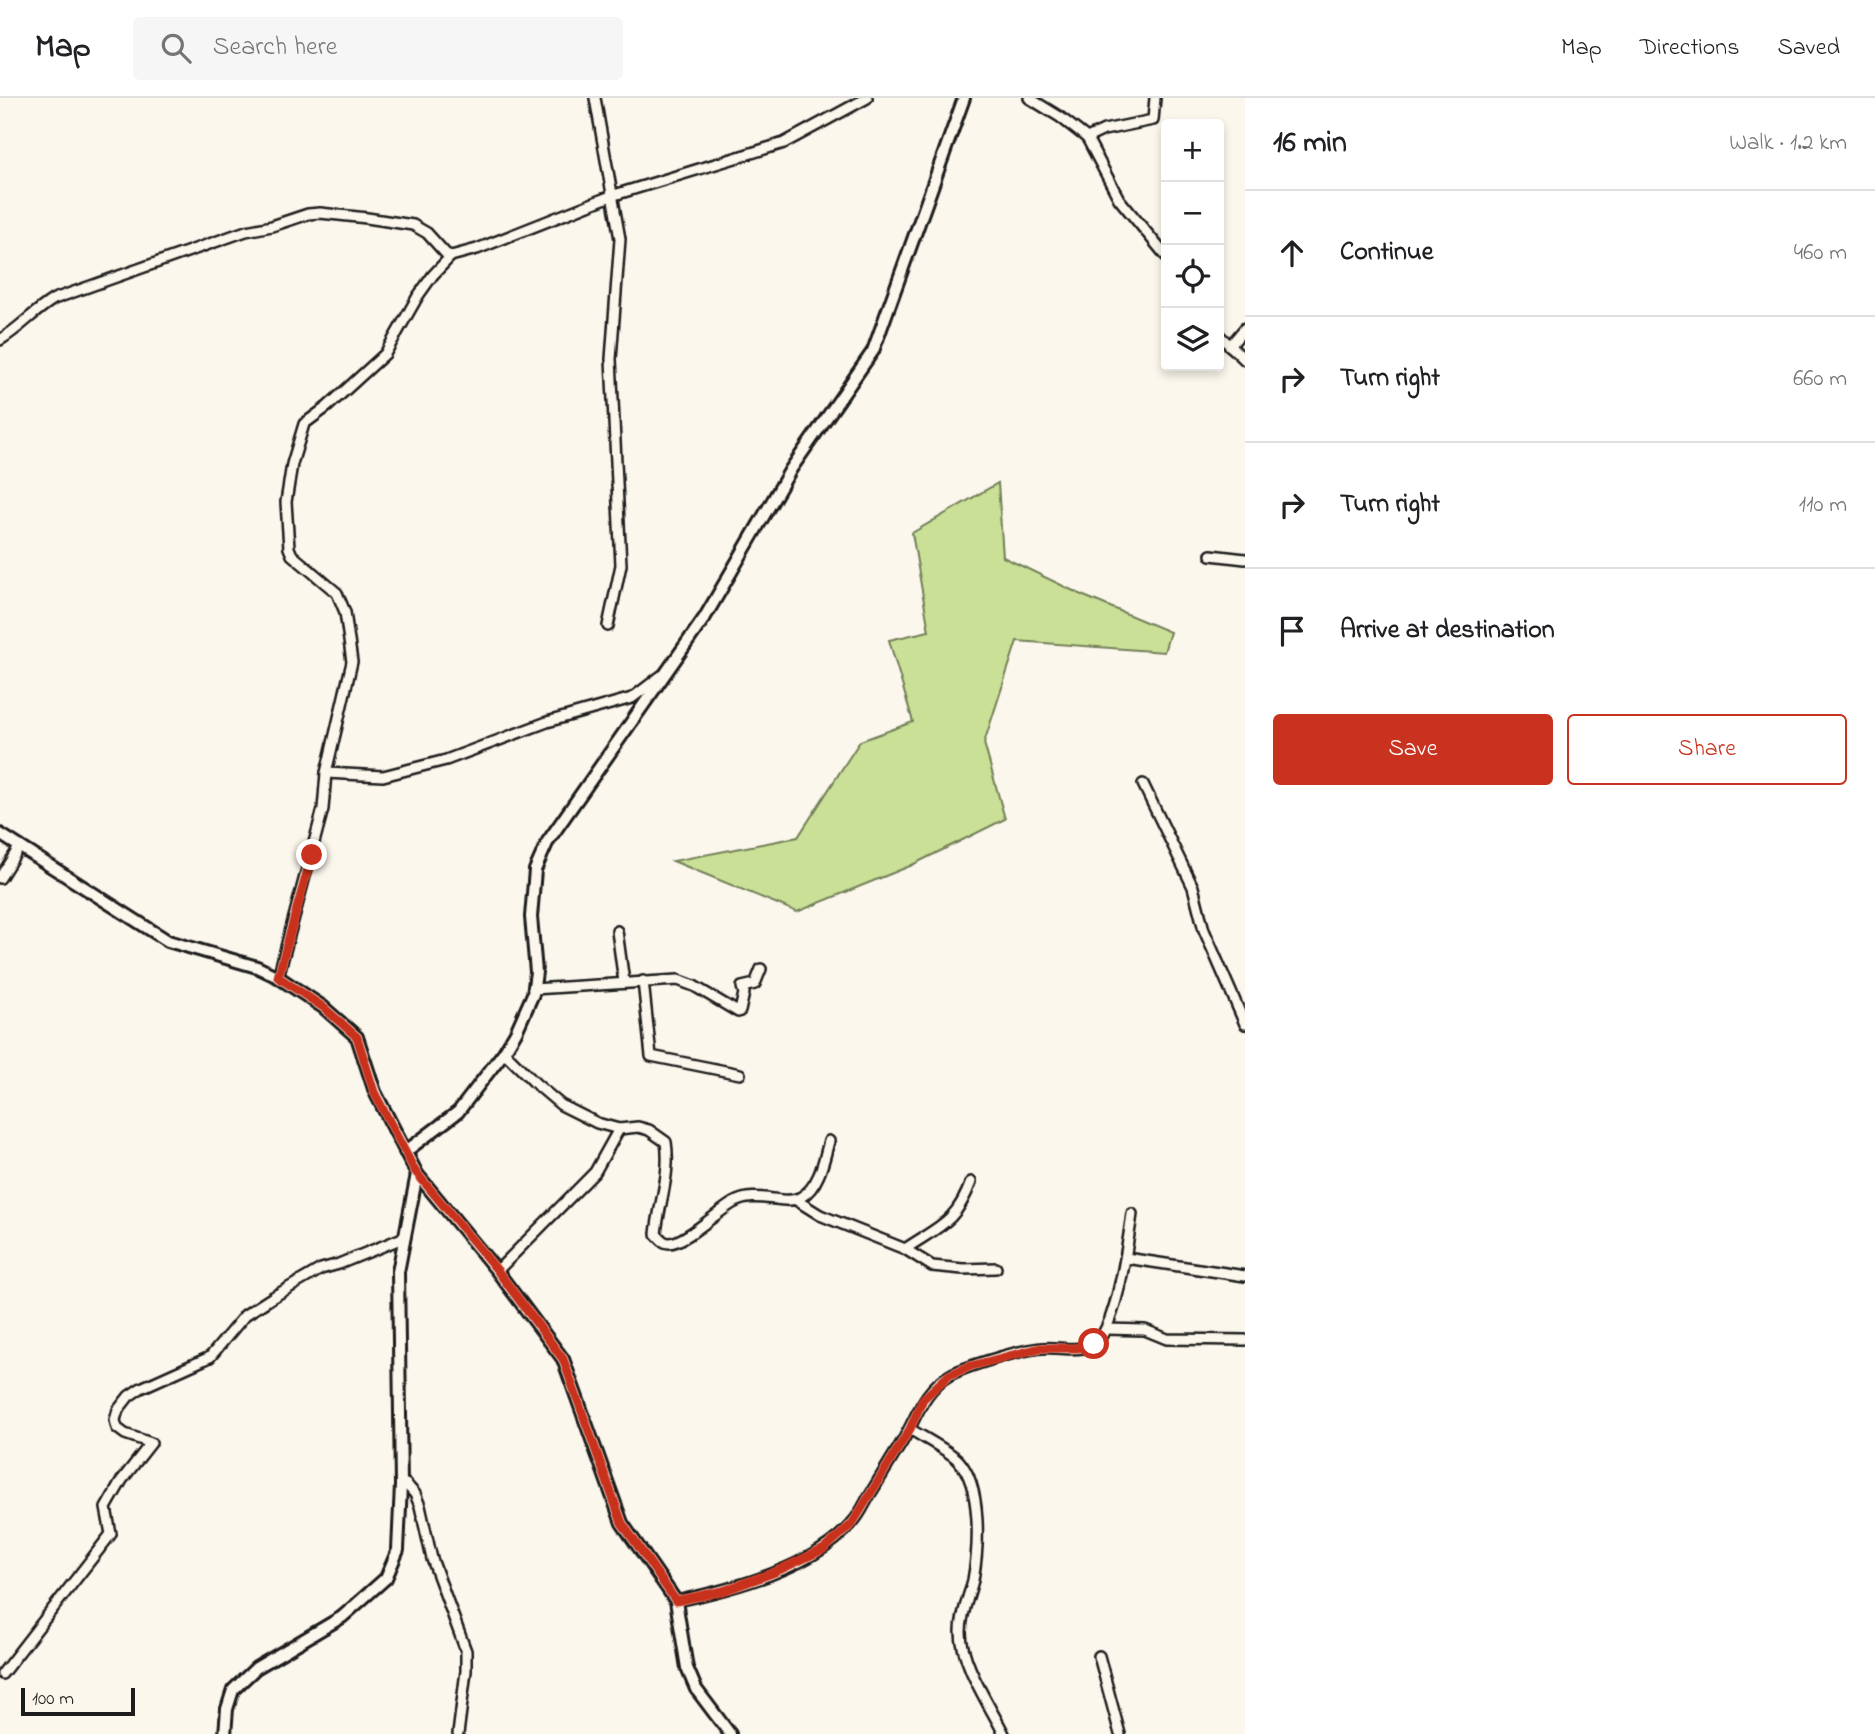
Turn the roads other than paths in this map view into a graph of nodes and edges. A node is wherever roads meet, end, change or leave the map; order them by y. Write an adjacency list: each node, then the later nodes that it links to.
1 (595, 98): 7 (street)
2 (867, 98): 7 (street)
3 (964, 98): 18 (street)
4 (1155, 98): 6 (street)
5 (1033, 99): 6 (street)
6 (1087, 138): 8 (street)
7 (611, 196): 9 (street); 17 (street)
8 (1161, 250)
9 (451, 256): 11 (street); 19 (street)
10 (1245, 328): 13 (street)
11 (0, 340)
12 (1224, 340): 13 (street)
13 (1230, 346): 14 (street)
14 (1245, 360)
15 (1211, 555): 16 (street)
16 (1245, 559)
17 (608, 626)
18 (669, 670): 19 (street); 29 (street)
19 (326, 773): 26 (street)
20 (1143, 785): 30 (street)
21 (0, 834): 22 (street)
22 (20, 846): 23 (street); 26 (street)
23 (0, 878)
24 (617, 931): 28 (street)
25 (761, 969): 27 (street)
26 (278, 977): 35 (street)
27 (643, 981): 28 (street); 32 (street)
28 (624, 982): 29 (street)
29 (533, 989): 31 (street)
30 (1245, 1024)
31 (504, 1052): 33 (street); 35 (street)
32 (740, 1074)
33 (619, 1129): 38 (street); 44 (street)
34 (829, 1140): 38 (street)
35 (405, 1152): 36 (street)
36 (417, 1174): 40 (street); 44 (street)
37 (971, 1182): 41 (street)
38 (796, 1200): 41 (street)
39 (1132, 1214): 42 (street)
40 (405, 1237): 49 (street); 52 (street)
41 (905, 1249): 43 (street)
42 (1126, 1258): 45 (street); 46 (street)
43 (996, 1268)
44 (497, 1270): 50 (street)
45 (1245, 1276)
46 (1106, 1329): 47 (street); 48 (street)
47 (1245, 1340)
48 (910, 1429): 50 (street); 56 (street)
49 (401, 1485): 53 (street); 54 (street)
50 (676, 1601): 55 (street)
51 (1099, 1656): 57 (street)
52 (2, 1674)
53 (225, 1734)
54 (458, 1734)
55 (730, 1734)
56 (1004, 1734)
57 (1120, 1734)

